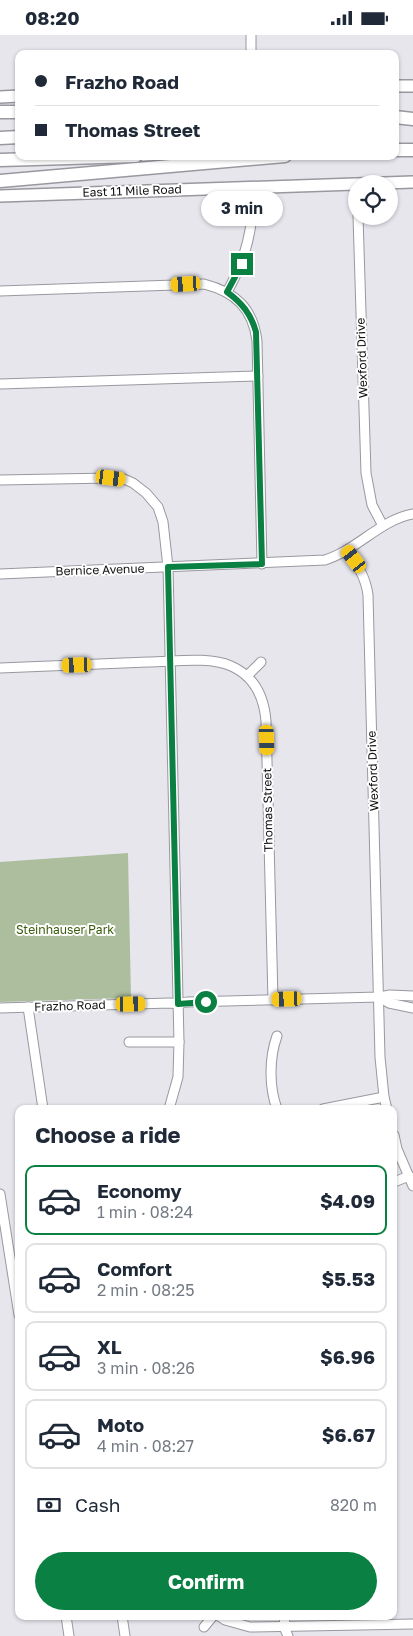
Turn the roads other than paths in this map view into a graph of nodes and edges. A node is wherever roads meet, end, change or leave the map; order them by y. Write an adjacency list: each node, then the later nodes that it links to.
1 (251, 35): 2 (street)
2 (251, 50)
3 (399, 85): 4 (main road)
4 (413, 85)
5 (15, 96): 6 (main road)
6 (0, 97)
7 (0, 111): 8 (highway)
8 (15, 112)
9 (399, 117): 10 (highway)
10 (413, 119)
11 (413, 124): 12 (highway)
12 (399, 125)
13 (15, 137): 14 (highway)
14 (0, 138)
15 (399, 150): 16 (highway)
16 (413, 150)
17 (0, 160): 18 (highway)
18 (15, 160)
19 (239, 160): 20 (highway)
20 (0, 181)
21 (413, 182): 22 (main road, East 11 Mile Road)
22 (398, 183)
23 (348, 184): 24 (main road, East 11 Mile Road)
24 (254, 187): 25 (main road, East 11 Mile Road); 28 (street)
25 (0, 196)
26 (358, 225): 33 (street, Wexford Drive)
27 (0, 291): 28 (street)
28 (227, 292): 29 (street)
29 (258, 375): 30 (street); 35 (street)
30 (0, 384)
31 (0, 480): 36 (street)
32 (413, 514): 33 (street)
33 (383, 526): 34 (street, Bernice Avenue)
34 (347, 550): 35 (street, Bernice Avenue); 42 (street, Wexford Drive)
35 (262, 564): 36 (street, Bernice Avenue)
36 (168, 567): 37 (street, Bernice Avenue); 38 (street)
37 (0, 574)
38 (170, 662): 40 (street, Thomas Street); 41 (street, Thomas Street); 45 (street)
39 (262, 662): 41 (street)
40 (0, 667)
41 (247, 676): 44 (street, Thomas Street)
42 (379, 997): 43 (street, Frazho Road); 44 (street, Frazho Road); 48 (street, Frazho Road); 52 (street, Wexford Drive)
43 (413, 997)
44 (273, 1000): 45 (street, Frazho Road)
45 (178, 1004): 46 (street, Frazho Road); 51 (street)
46 (28, 1007): 47 (street, Frazho Road); 53 (street)
47 (0, 1008)
48 (413, 1008)
49 (278, 1036): 55 (street)
50 (129, 1041): 51 (street)
51 (180, 1042): 54 (street)
52 (384, 1097): 56 (street); 57 (street, Wexford Drive)
53 (42, 1105)
54 (170, 1105)
55 (276, 1105)
56 (344, 1105)
57 (386, 1105)
58 (397, 1149): 59 (street)
59 (409, 1176): 60 (street); 61 (street)
60 (397, 1181)
61 (413, 1185)
62 (0, 1194): 63 (street)
63 (15, 1290)
64 (67, 1620): 72 (street)
65 (123, 1620): 73 (street)
66 (209, 1620): 70 (street)
67 (225, 1620): 71 (street)
68 (285, 1620): 71 (street)
69 (413, 1624): 71 (street)
70 (204, 1627)
71 (284, 1627): 74 (street); 75 (street)
72 (69, 1636)
73 (126, 1636)
74 (280, 1636)
75 (288, 1636)

